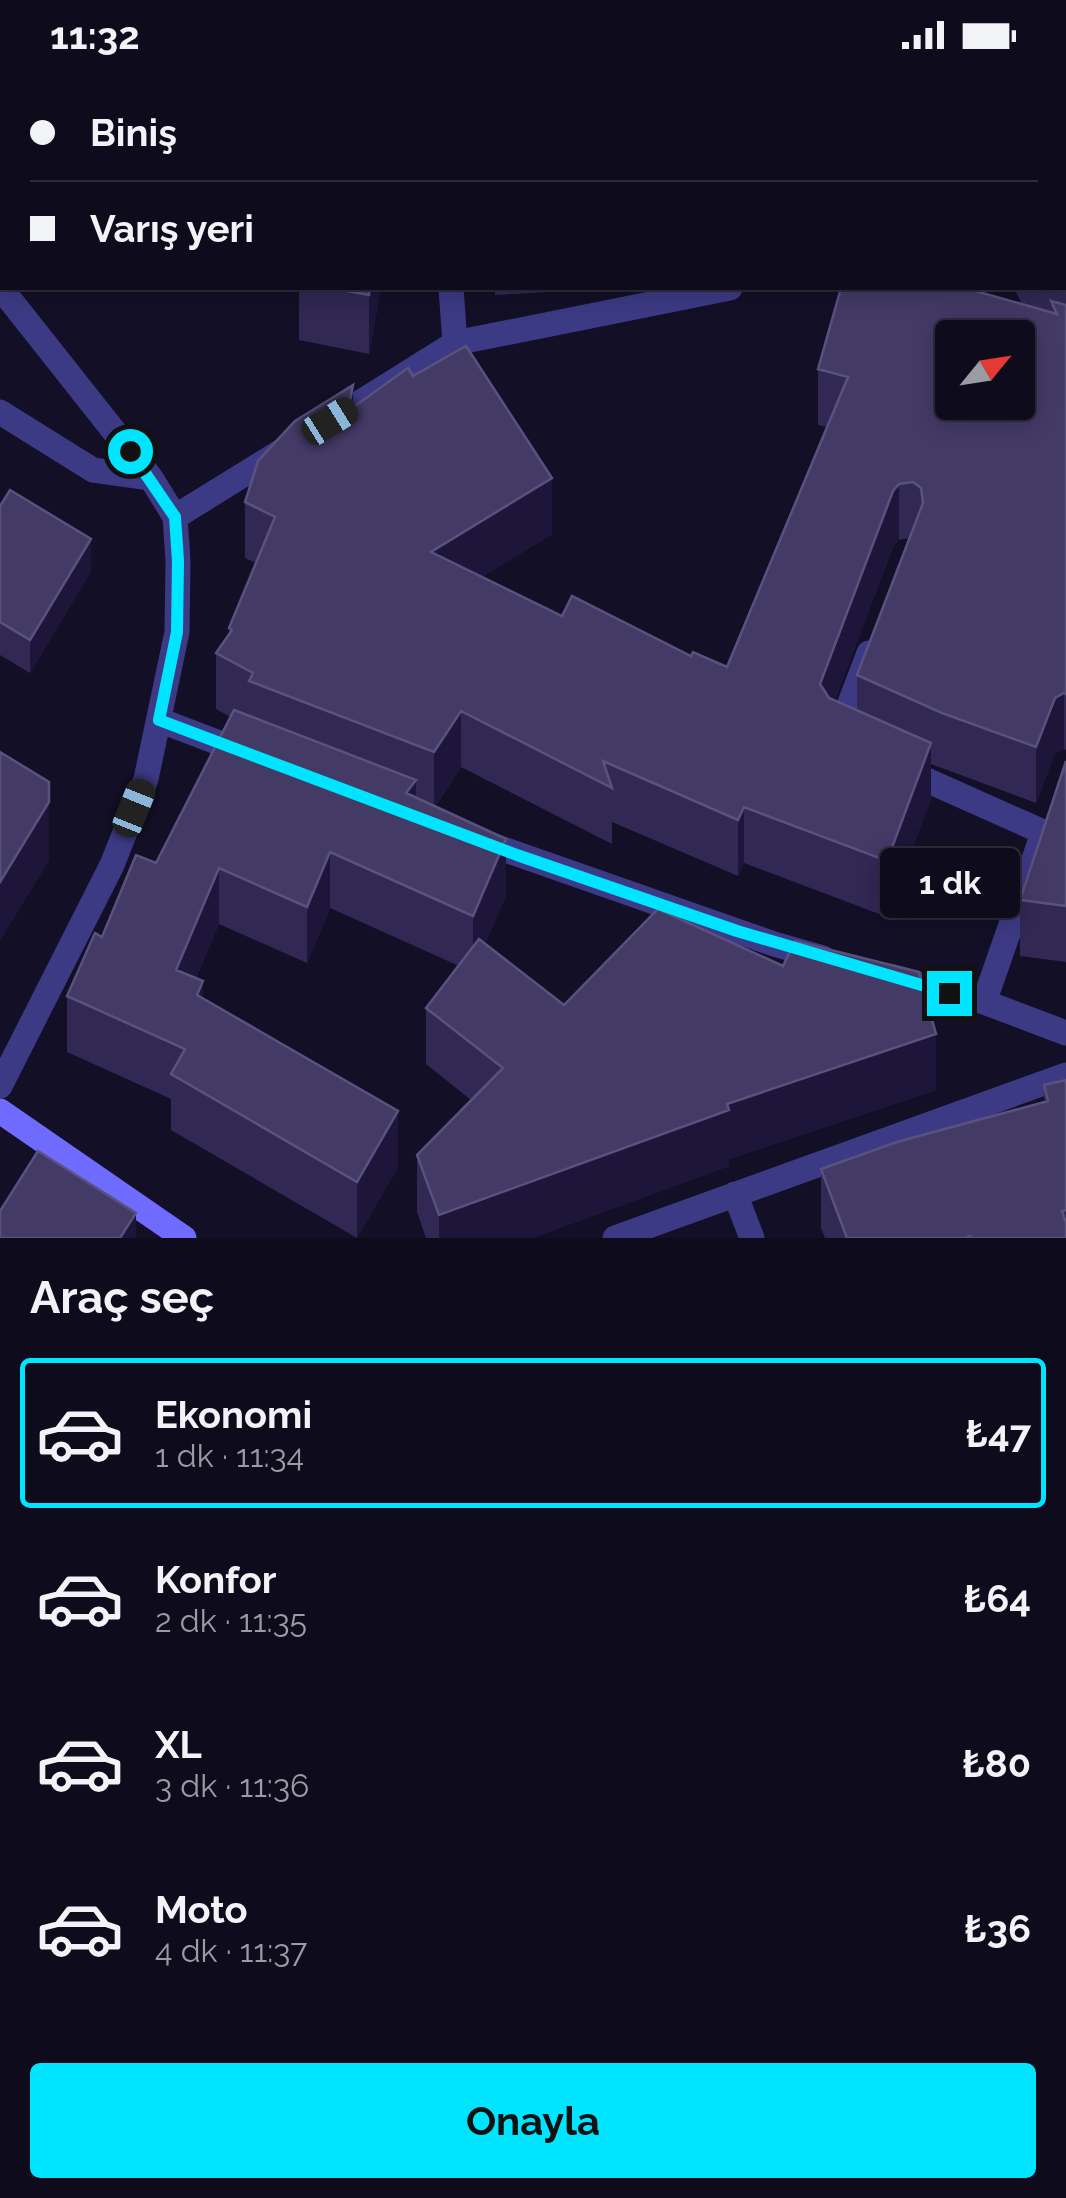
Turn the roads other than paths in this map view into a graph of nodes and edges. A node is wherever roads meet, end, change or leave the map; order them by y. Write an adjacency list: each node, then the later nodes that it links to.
1 (2, 290): 6 (street)
2 (451, 290): 4 (street)
3 (720, 290): 4 (street)
4 (455, 344): 7 (street)
5 (0, 412): 6 (street)
6 (151, 478): 7 (street)
7 (175, 517): 9 (street)
8 (879, 628): 10 (street)
9 (159, 720): 11 (street); 19 (street)
10 (853, 747)
11 (266, 760)
12 (888, 762): 15 (street)
13 (1053, 804): 15 (street)
14 (446, 828): 16 (street)
15 (1044, 832): 16 (street)
16 (984, 1002): 17 (street)
17 (1066, 1033)
18 (1066, 1075): 21 (street)
19 (0, 1086)
20 (0, 1111): 22 (street)
21 (735, 1194): 23 (street); 24 (street)
22 (184, 1238)
23 (614, 1238)
24 (752, 1238)

